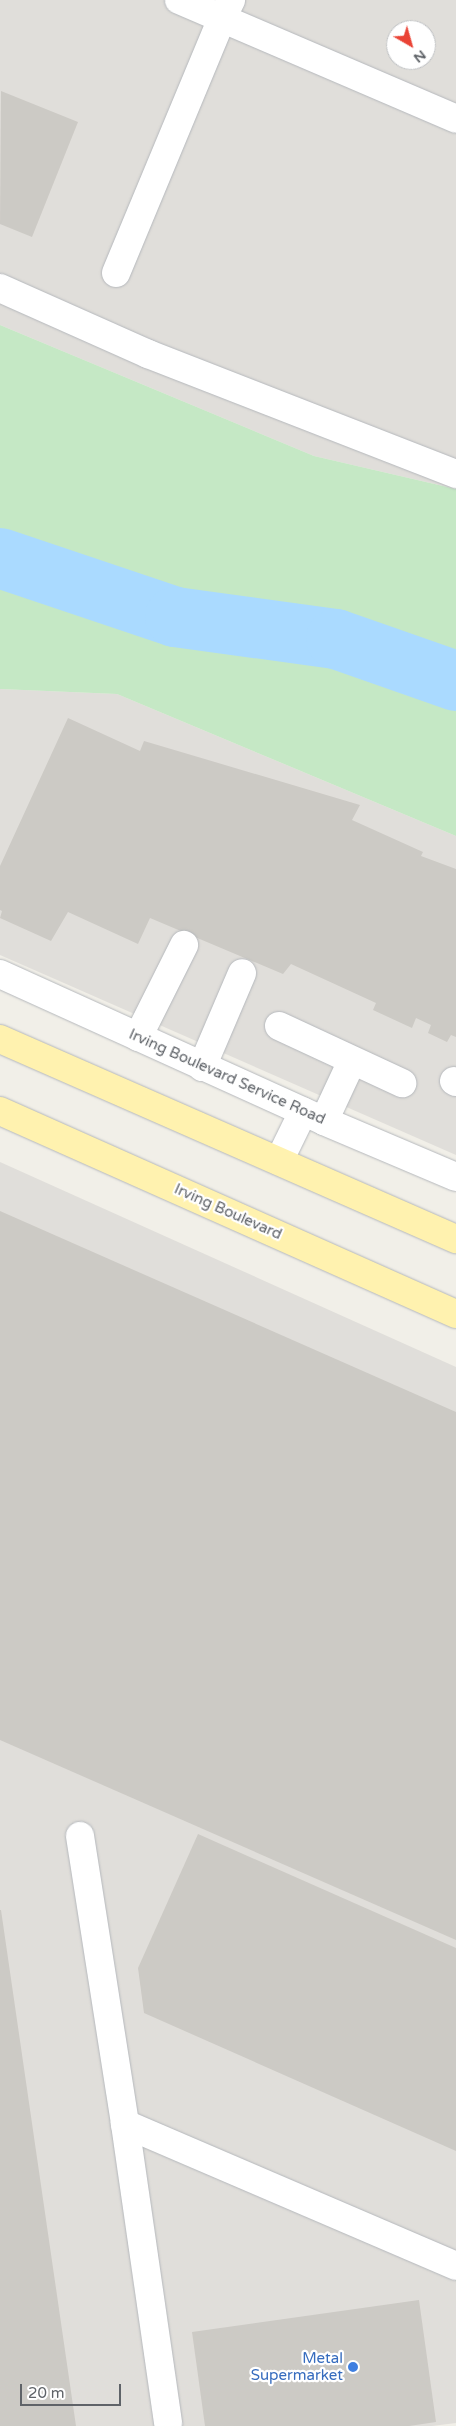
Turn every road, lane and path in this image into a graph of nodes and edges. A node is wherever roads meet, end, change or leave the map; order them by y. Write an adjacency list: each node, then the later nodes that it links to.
1 (179, 0): 2 (lane)
2 (227, 9): 3 (lane); 4 (lane)
3 (456, 119)
4 (116, 273)
5 (0, 288): 6 (lane)
6 (456, 474)
7 (184, 945): 11 (lane)
8 (242, 973): 14 (lane)
9 (0, 974): 11 (lane, Irving Boulevard Service Road)
10 (278, 1026): 13 (lane)
11 (138, 1037): 14 (lane, Irving Boulevard Service Road)
12 (0, 1039): 18 (main road)
13 (352, 1061): 15 (lane); 17 (lane)
14 (202, 1066): 17 (lane, Irving Boulevard Service Road)
15 (402, 1083)
16 (0, 1111): 21 (main road, Irving Boulevard)
17 (314, 1116): 18 (lane); 19 (lane, Irving Boulevard Service Road)
18 (279, 1162): 20 (main road)
19 (456, 1177)
20 (456, 1239)
21 (456, 1314)
22 (80, 1836): 23 (lane)
23 (125, 2124): 24 (lane); 25 (lane)
24 (456, 2266)
25 (168, 2423)

